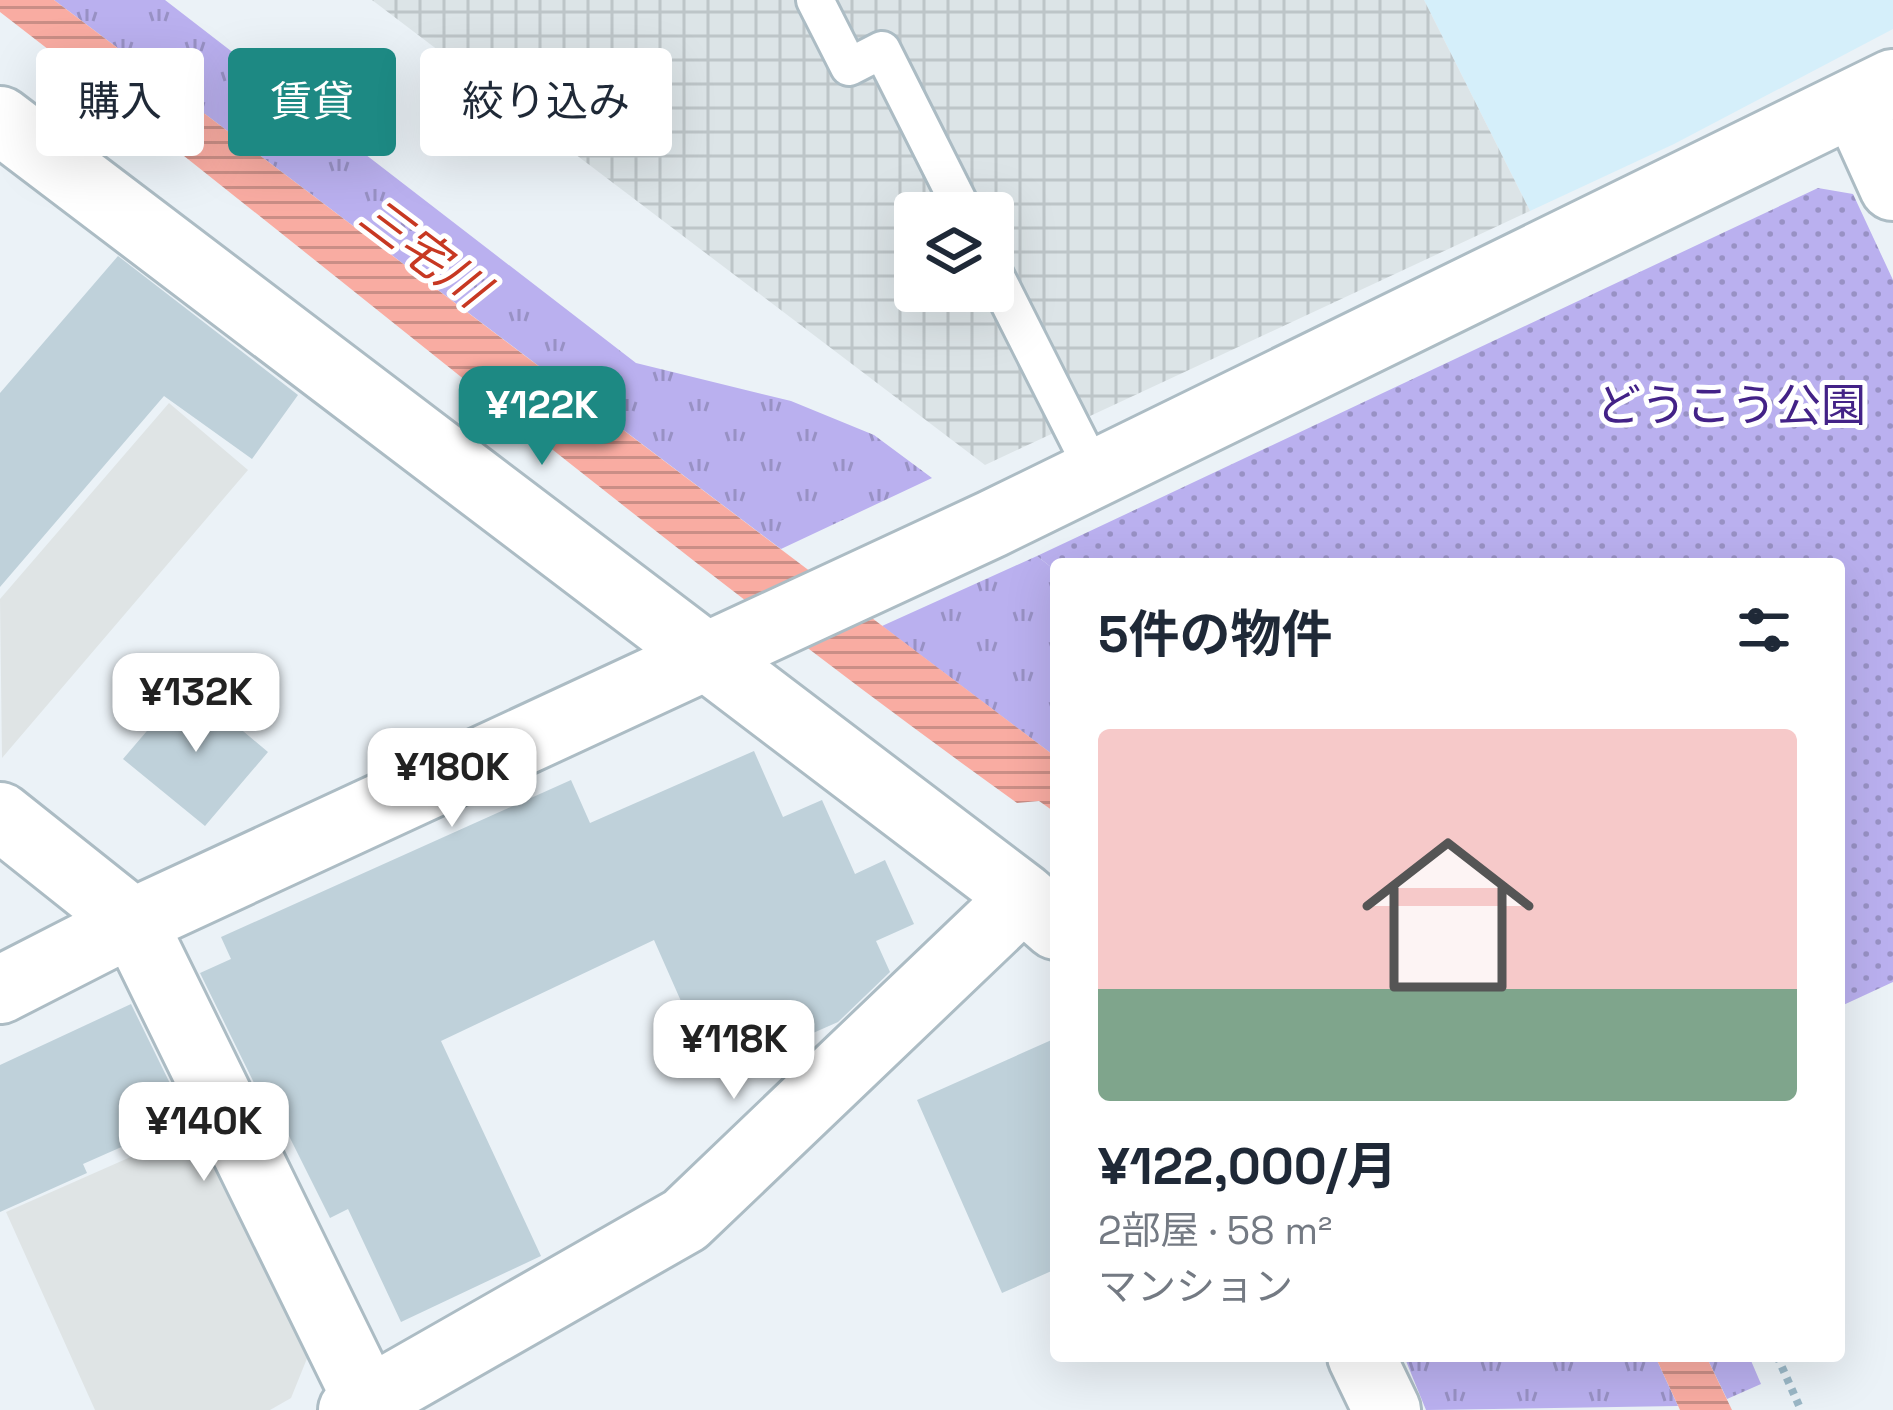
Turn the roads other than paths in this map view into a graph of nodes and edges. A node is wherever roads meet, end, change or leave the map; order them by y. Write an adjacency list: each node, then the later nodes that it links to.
1 (815, 0): 5 (lane)
2 (1874, 93): 4 (street); 7 (street)
3 (0, 119): 8 (street)
4 (1893, 187)
5 (953, 192)
6 (1014, 312): 7 (lane)
7 (1095, 473): 8 (street)
8 (717, 651): 10 (street); 11 (street)
9 (0, 816): 11 (street)
10 (1040, 911): 14 (street)
11 (133, 922): 12 (street); 14 (street)
12 (0, 989)
13 (1364, 1362): 15 (street)
14 (364, 1407)
15 (1387, 1410)

